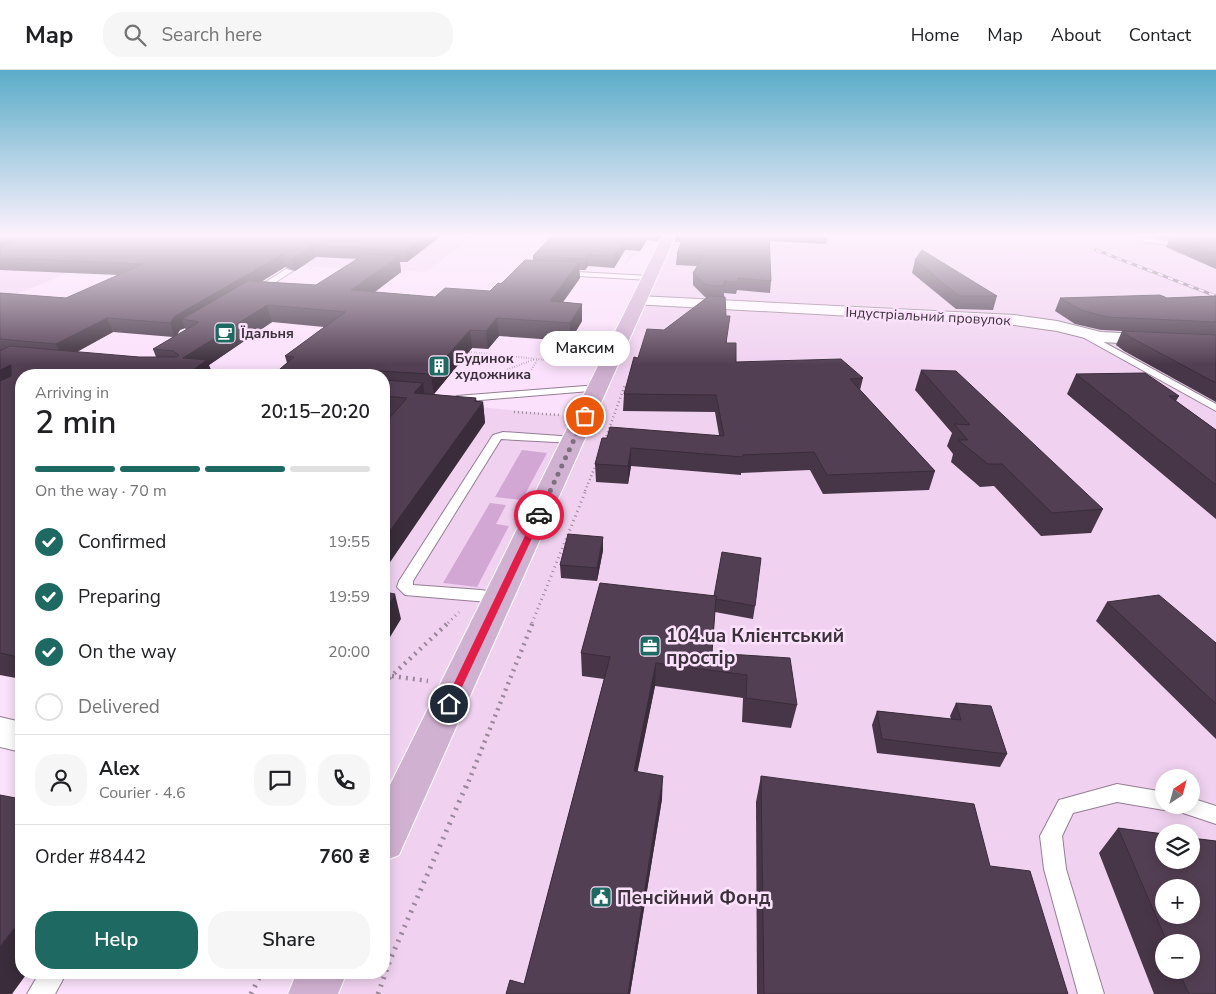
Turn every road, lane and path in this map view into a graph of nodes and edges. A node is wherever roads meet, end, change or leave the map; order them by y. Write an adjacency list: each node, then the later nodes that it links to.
1 (277, 278): 5 (lane)
2 (581, 278): 4 (lane)
3 (650, 278): 4 (main road)
4 (644, 290): 6 (street, Індустріальний провулок); 10 (main road)
5 (249, 295)
6 (1080, 332): 7 (street, Індустріальний провулок); 13 (lane)
7 (1216, 343)
8 (469, 352): 9 (path)
9 (535, 359): 10 (path); 11 (path)
10 (604, 378): 12 (lane); 14 (main road); 15 (path)
11 (473, 382)
12 (444, 400)
13 (1216, 408)
14 (574, 440): 17 (main road); 17 (lane)
15 (604, 444)
16 (600, 453): 24 (path)
17 (490, 597): 18 (path); 23 (main road)
18 (392, 676): 19 (path)
19 (430, 681)
20 (1155, 799): 33 (lane)
21 (1200, 810): 22 (lane)
22 (1216, 815)
23 (390, 817)
24 (390, 960)
25 (50, 979): 29 (lane)
26 (258, 979): 30 (path)
27 (320, 979): 31 (main road)
28 (383, 979): 32 (path)
29 (40, 994)
30 (251, 994)
31 (313, 994)
32 (378, 994)
33 (1091, 994)

